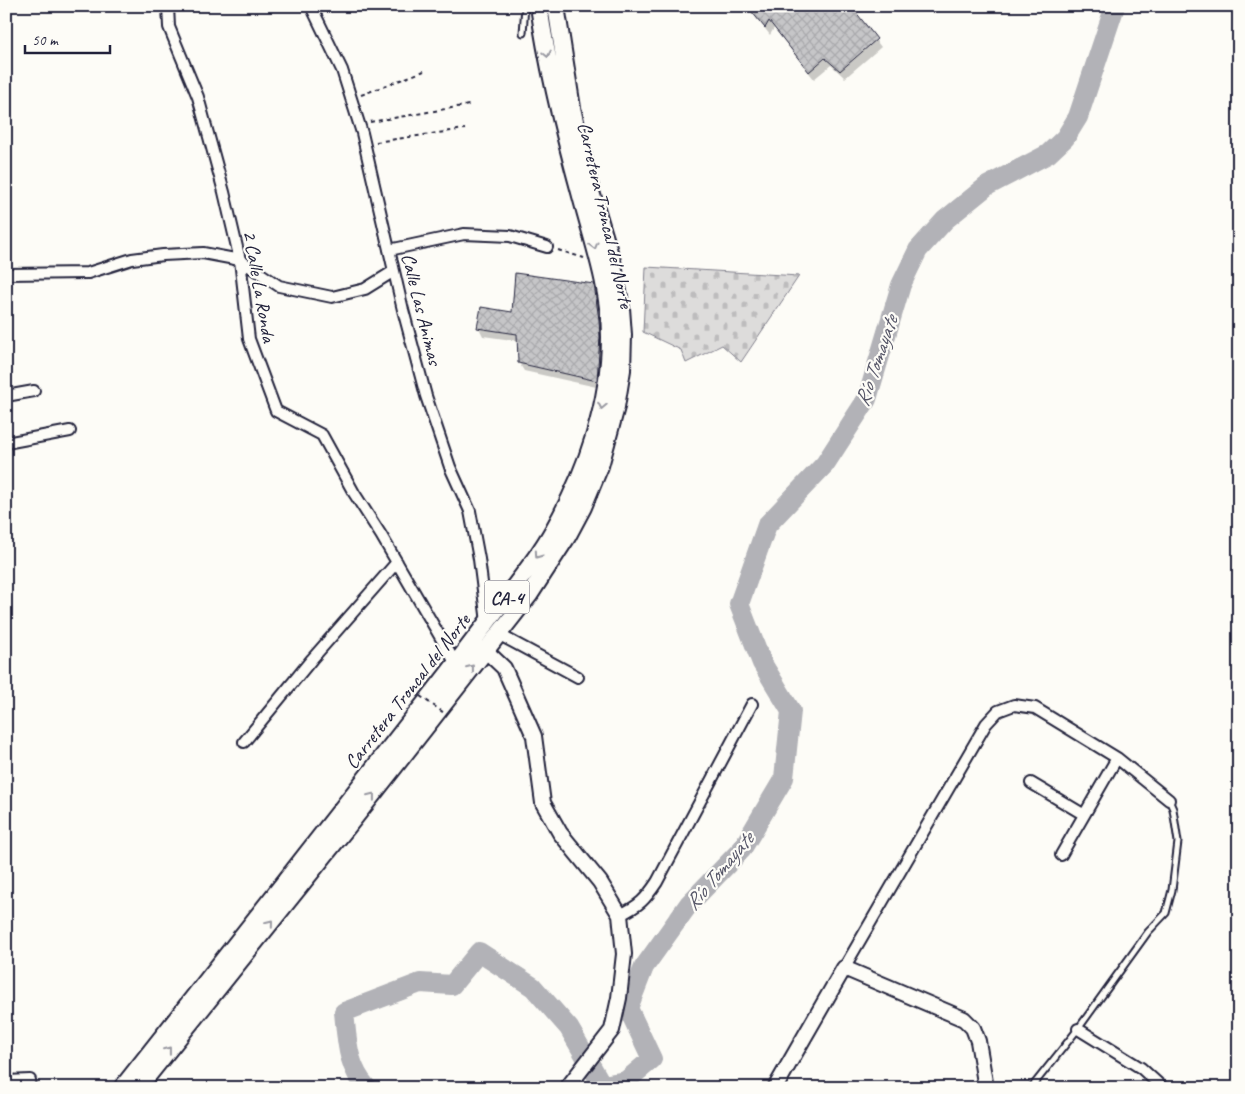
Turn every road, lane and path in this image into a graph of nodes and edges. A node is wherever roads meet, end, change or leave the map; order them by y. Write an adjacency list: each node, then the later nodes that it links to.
1 (168, 6): 15 (street, 2 Calle La Ronda)
2 (311, 6): 8 (street, Calle Las Animas)
3 (525, 6): 6 (lane)
4 (539, 6): 16 (main road, Carretera Troncal del Norte / CA-4, one-way to 16)
5 (556, 6): 24 (main road, Carretera Troncal del Norte / CA-4)
6 (523, 33)
7 (424, 71): 8 (path)
8 (351, 99): 10 (street, Calle Las Animas)
9 (468, 105): 10 (path)
10 (359, 124): 12 (street, Calle Las Animas)
11 (465, 130): 12 (path)
12 (364, 144): 14 (street, Calle Las Animas)
13 (547, 247): 14 (street); 16 (path)
14 (389, 250): 17 (street, Calle Las Animas)
15 (240, 260): 17 (street); 18 (street); 23 (street, 2 Calle La Ronda)
16 (599, 263): 24 (main road, Carretera Troncal del Norte / CA-4, one-way to 24)
17 (394, 271): 24 (street, Calle Las Animas)
18 (6, 274)
19 (34, 391): 20 (street)
20 (6, 396)
21 (70, 431): 22 (street)
22 (6, 443)
23 (397, 562): 26 (street, 2 Calle La Ronda); 31 (street)
24 (493, 628): 25 (main road, Carretera Troncal del Norte / CA-4); 26 (main road, Carretera Troncal del Norte / CA-4); 27 (street)
25 (485, 650): 37 (street); 44 (main road, Carretera Troncal del Norte / CA-4, one-way to 25)
26 (456, 664): 43 (main road, Carretera Troncal del Norte / CA-4)
27 (578, 677)
28 (420, 696): 30 (path, bridge)
29 (752, 704): 37 (street)
30 (447, 715)
31 (244, 742)
32 (1117, 758): 34 (street); 35 (street); 38 (street)
33 (1031, 783): 35 (street)
34 (1169, 800): 39 (lane)
35 (1084, 814): 36 (street)
36 (1061, 855)
37 (620, 915): 42 (street)
38 (844, 968): 45 (street); 46 (street)
39 (1078, 1029): 47 (lane); 48 (street)
40 (30, 1080): 41 (street)
41 (6, 1082)
42 (568, 1086)
43 (122, 1088)
44 (138, 1088)
45 (775, 1088)
46 (986, 1088)
47 (1031, 1088)
48 (1163, 1088)

